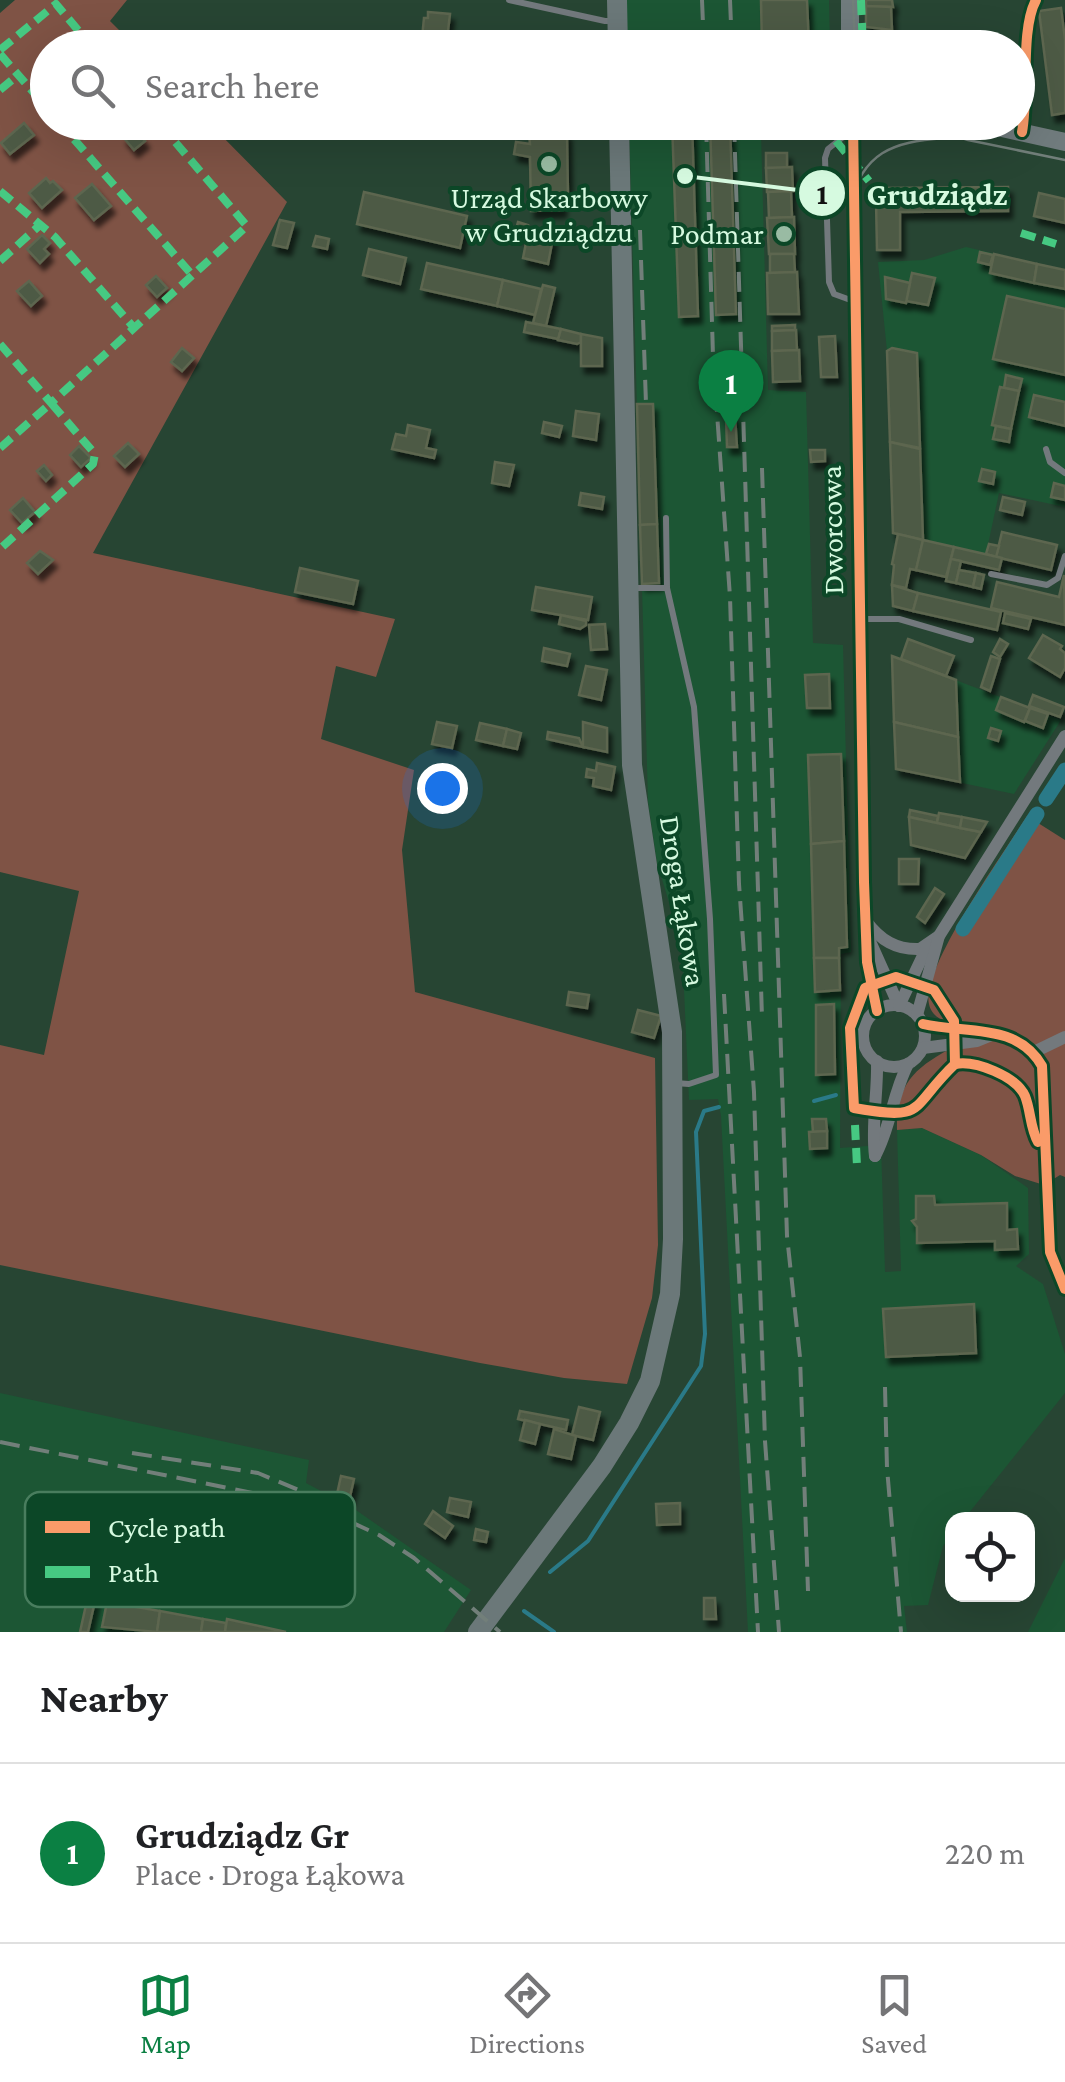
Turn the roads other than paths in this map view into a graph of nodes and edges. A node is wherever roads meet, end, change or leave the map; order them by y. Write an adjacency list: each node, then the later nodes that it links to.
1 (509, 0): 4 (lane)
2 (850, 0): 5 (street)
3 (1036, 0): 6 (street)
4 (617, 10)
5 (850, 30)
6 (1029, 30)
7 (1035, 135): 11 (street)
8 (620, 140): 18 (main road, Droga Łąkowa)
9 (838, 140): 12 (lane)
10 (853, 140): 12 (street, Dworcowa)
11 (1065, 142)
12 (856, 302): 20 (street, Dworcowa)
13 (1046, 450): 14 (lane)
14 (1065, 472)
15 (666, 518): 19 (lane)
16 (1065, 556): 17 (lane)
17 (991, 574)
18 (629, 588): 19 (lane); 35 (main road, Droga Łąkowa)
19 (667, 588): 35 (lane)
20 (858, 619): 21 (lane); 23 (street, Dworcowa)
21 (971, 640)
22 (1065, 736): 25 (street)
23 (866, 920): 24 (street, Dworcowa); 25 (street)
24 (868, 937): 26 (street, Dworcowa); 27 (street, Dworcowa)
25 (933, 941): 26 (street); 28 (street)
26 (899, 1006): 27 (street); 28 (street)
27 (877, 1010): 33 (street)
28 (920, 1020): 29 (street); 31 (street)
29 (994, 1034): 31 (street); 32 (street)
30 (1065, 1037): 32 (street)
31 (923, 1048): 34 (street)
32 (1034, 1052): 36 (street)
33 (878, 1062): 34 (street); 34 (street)
34 (908, 1064)
35 (674, 1083): 37 (main road, Droga Łąkowa)
36 (1065, 1288)
37 (478, 1632)

